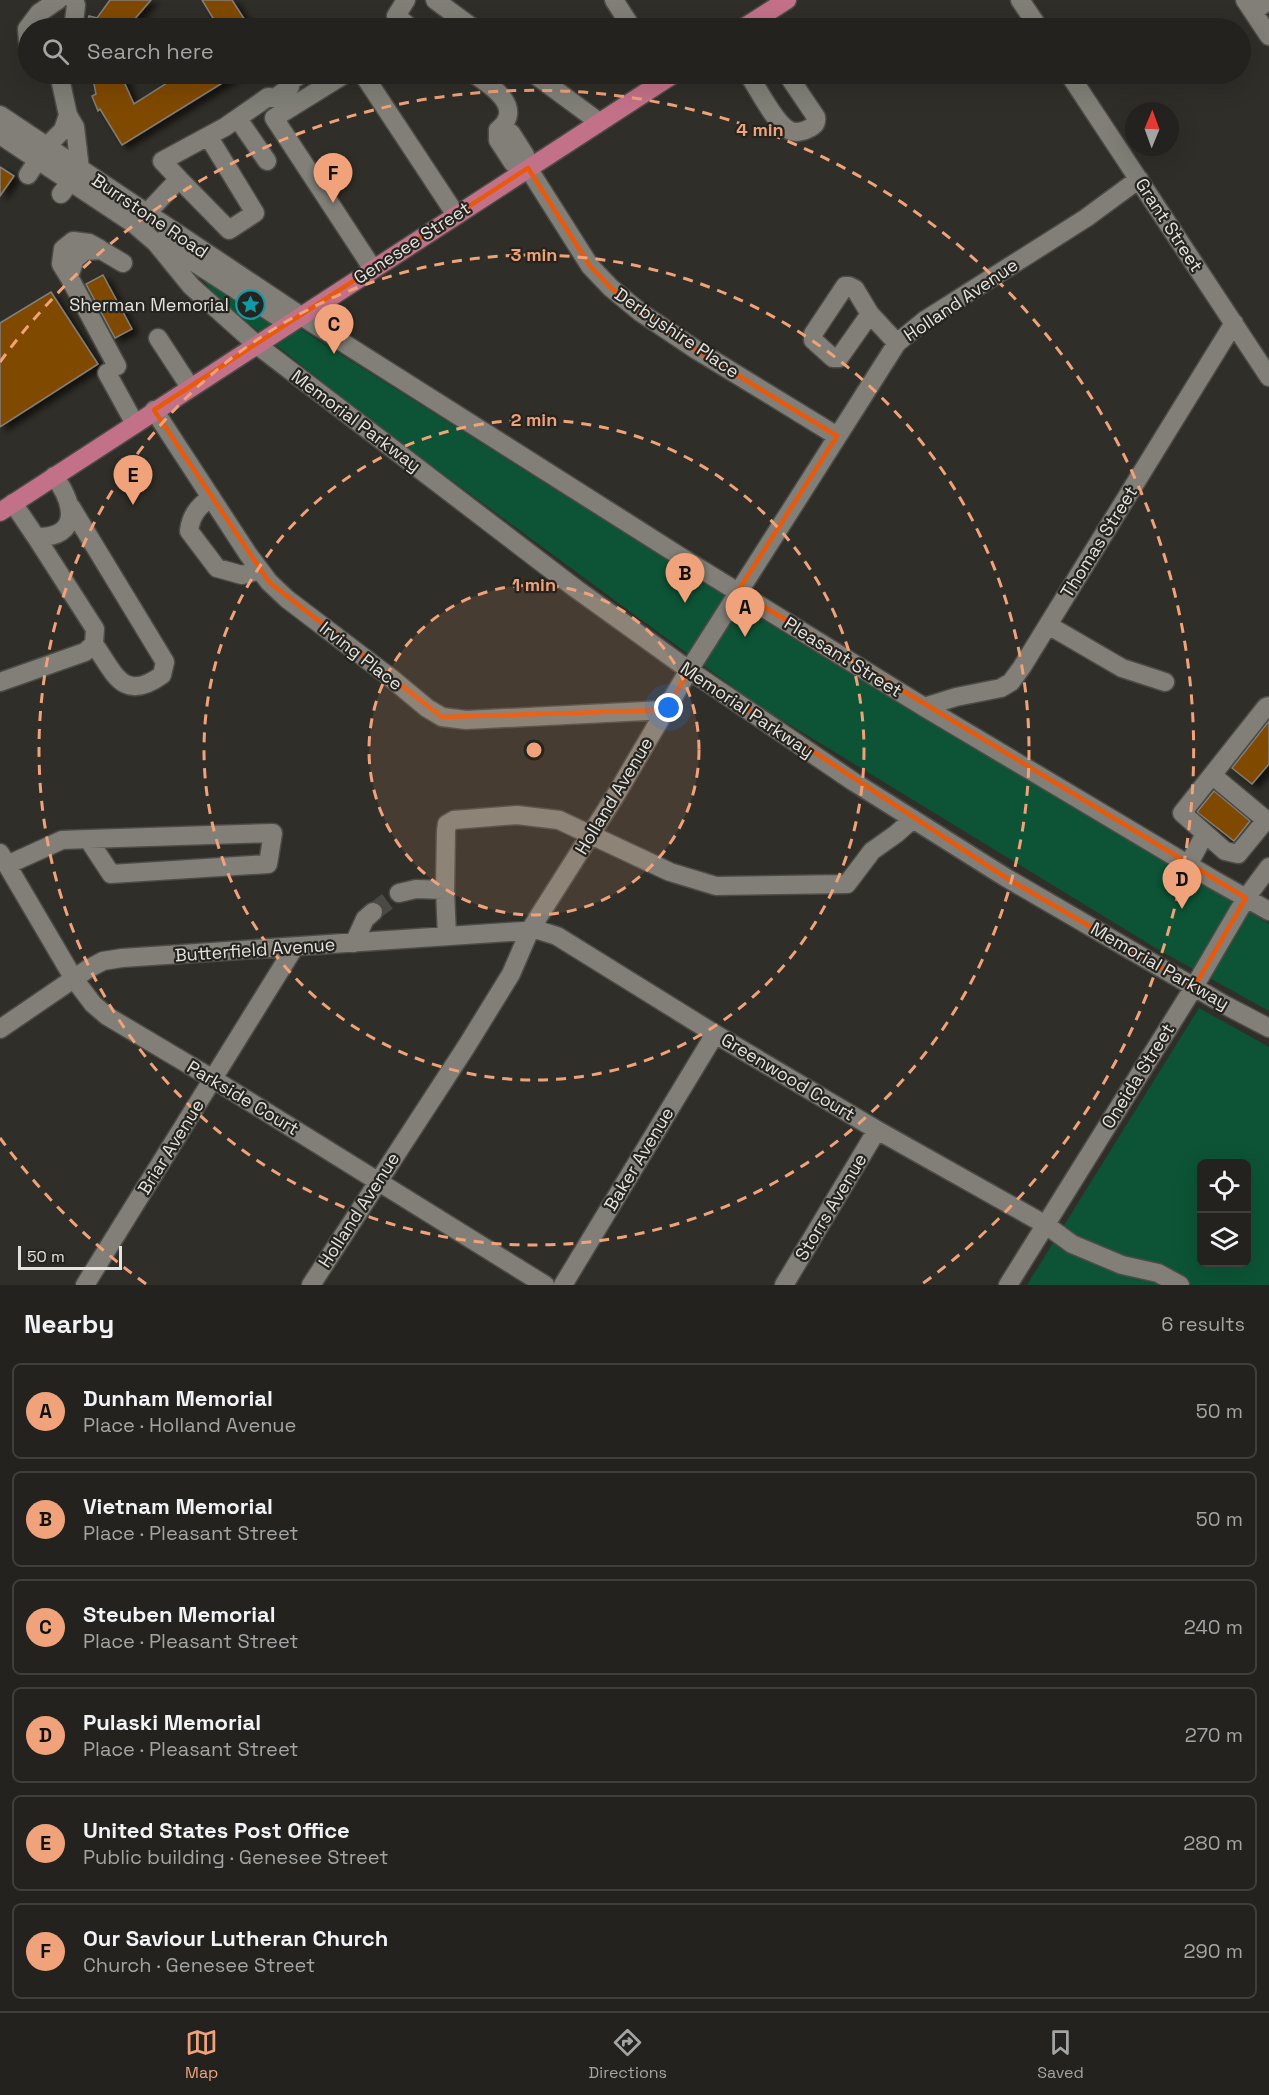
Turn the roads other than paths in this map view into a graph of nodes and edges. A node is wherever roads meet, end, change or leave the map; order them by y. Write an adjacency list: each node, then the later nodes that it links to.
1 (58, 0): 10 (street)
2 (74, 0): 11 (street)
3 (406, 0): 12 (street)
4 (435, 0): 13 (street)
5 (614, 0): 14 (street)
6 (787, 0): 15 (main road)
7 (1020, 0): 16 (street)
8 (1269, 0): 9 (street)
9 (1249, 6): 17 (street)
10 (35, 18)
11 (74, 18)
12 (398, 18)
13 (459, 18)
14 (626, 18)
15 (763, 18)
16 (1032, 18)
17 (1269, 36)
18 (61, 84): 29 (street)
19 (290, 84): 30 (street)
20 (329, 84): 43 (street)
21 (370, 84): 40 (street)
22 (487, 84): 36 (street)
23 (548, 84): 31 (street)
24 (655, 84): 31 (main road, Genesee Street)
25 (754, 84): 26 (street)
26 (794, 84)
27 (1076, 84): 38 (street, Grant Street)
28 (0, 115): 34 (street, Burrstone Road)
29 (68, 115): 34 (street); 39 (street)
30 (238, 119): 33 (street); 35 (street)
31 (599, 122): 36 (main road, Genesee Street)
32 (0, 135): 34 (street, Burrstone Road)
33 (208, 136): 37 (street); 37 (street)
34 (37, 160): 39 (street, Burrstone Road)
35 (267, 161)
36 (528, 168): 40 (main road, Genesee Street); 54 (street, Derbyshire Place)
37 (179, 179): 41 (street)
38 (1139, 179): 46 (street, Grant Street); 48 (street, Holland Avenue)
39 (70, 181): 41 (street, Burrstone Road)
40 (456, 215): 43 (main road, Genesee Street)
41 (140, 219): 45 (street, Pleasant Street); 49 (street, Burrstone Road)
42 (123, 263): 53 (street)
43 (374, 269): 45 (main road, Genesee Street)
44 (870, 314): 48 (street)
45 (295, 320): 49 (main road, Genesee Street); 61 (street, Pleasant Street)
46 (1234, 323): 50 (street, Grant Street); 62 (street, Thomas Street)
47 (158, 338): 51 (street)
48 (897, 342): 54 (street, Holland Avenue)
49 (257, 345): 51 (main road, Genesee Street); 64 (street, Memorial Parkway)
50 (1269, 377)
51 (190, 387): 52 (main road, Genesee Street)
52 (154, 410): 53 (main road, Genesee Street); 56 (street, Irving Place)
53 (135, 424): 55 (main road, Genesee Street)
54 (837, 436): 61 (street, Holland Avenue)
55 (54, 476): 57 (street); 58 (main road, Genesee Street)
56 (211, 497): 60 (street, Irving Place); 60 (street)
57 (71, 507): 59 (street); 63 (street)
58 (7, 508): 59 (street)
59 (36, 537): 63 (street)
60 (260, 570): 69 (street, Irving Place)
61 (738, 591): 64 (street, Holland Avenue); 68 (street, Pleasant Street)
62 (1048, 625): 66 (street); 68 (street, Thomas Street)
63 (94, 644): 65 (street)
64 (689, 670): 69 (street, Holland Avenue); 71 (street, Memorial Parkway)
65 (0, 682)
66 (1165, 682)
67 (1269, 706): 70 (street)
68 (924, 707): 77 (street, Pleasant Street)
69 (666, 710): 74 (street, Holland Avenue)
70 (1212, 775): 72 (street); 73 (street)
71 (913, 819): 74 (street); 89 (street, Memorial Parkway)
72 (1268, 821): 73 (street)
73 (1205, 834): 77 (street)
74 (590, 836): 79 (street); 84 (street, Holland Avenue)
75 (88, 839): 75 (street); 76 (street)
76 (3, 859): 88 (street, Parkside Court)
77 (1188, 865): 81 (street, Pleasant Street)
78 (1269, 867): 81 (street, Oneida Street)
79 (445, 890): 80 (street); 85 (street)
80 (399, 893)
81 (1246, 898): 82 (street, Pleasant Street); 89 (street, Oneida Street)
82 (1269, 910)
83 (373, 912): 86 (street)
84 (530, 930): 85 (street, Butterfield Avenue); 92 (street, Greenwood Court); 95 (street, Holland Avenue)
85 (447, 936): 86 (street, Butterfield Avenue)
86 (354, 943): 87 (street, Butterfield Avenue)
87 (294, 948): 88 (street, Butterfield Avenue); 93 (street, Briar Avenue)
88 (74, 979): 91 (street, Butterfield Avenue); 93 (street, Parkside Court)
89 (1194, 987): 90 (street, Memorial Parkway); 96 (street, Oneida Street)
90 (1269, 1028)
91 (0, 1029)
92 (715, 1034): 94 (street, Greenwood Court); 101 (street, Baker Avenue)
93 (213, 1079): 95 (street, Parkside Court); 98 (street, Briar Avenue)
94 (877, 1130): 96 (street, Greenwood Court); 102 (street, Storrs Avenue)
95 (378, 1180): 99 (street, Holland Avenue); 100 (street, Parkside Court)
96 (1046, 1225): 97 (street, Greenwood Court); 103 (street, Oneida Street)
97 (1174, 1284)
98 (85, 1285)
99 (311, 1285)
100 (545, 1285)
101 (563, 1285)
102 (784, 1285)
103 (1008, 1285)

